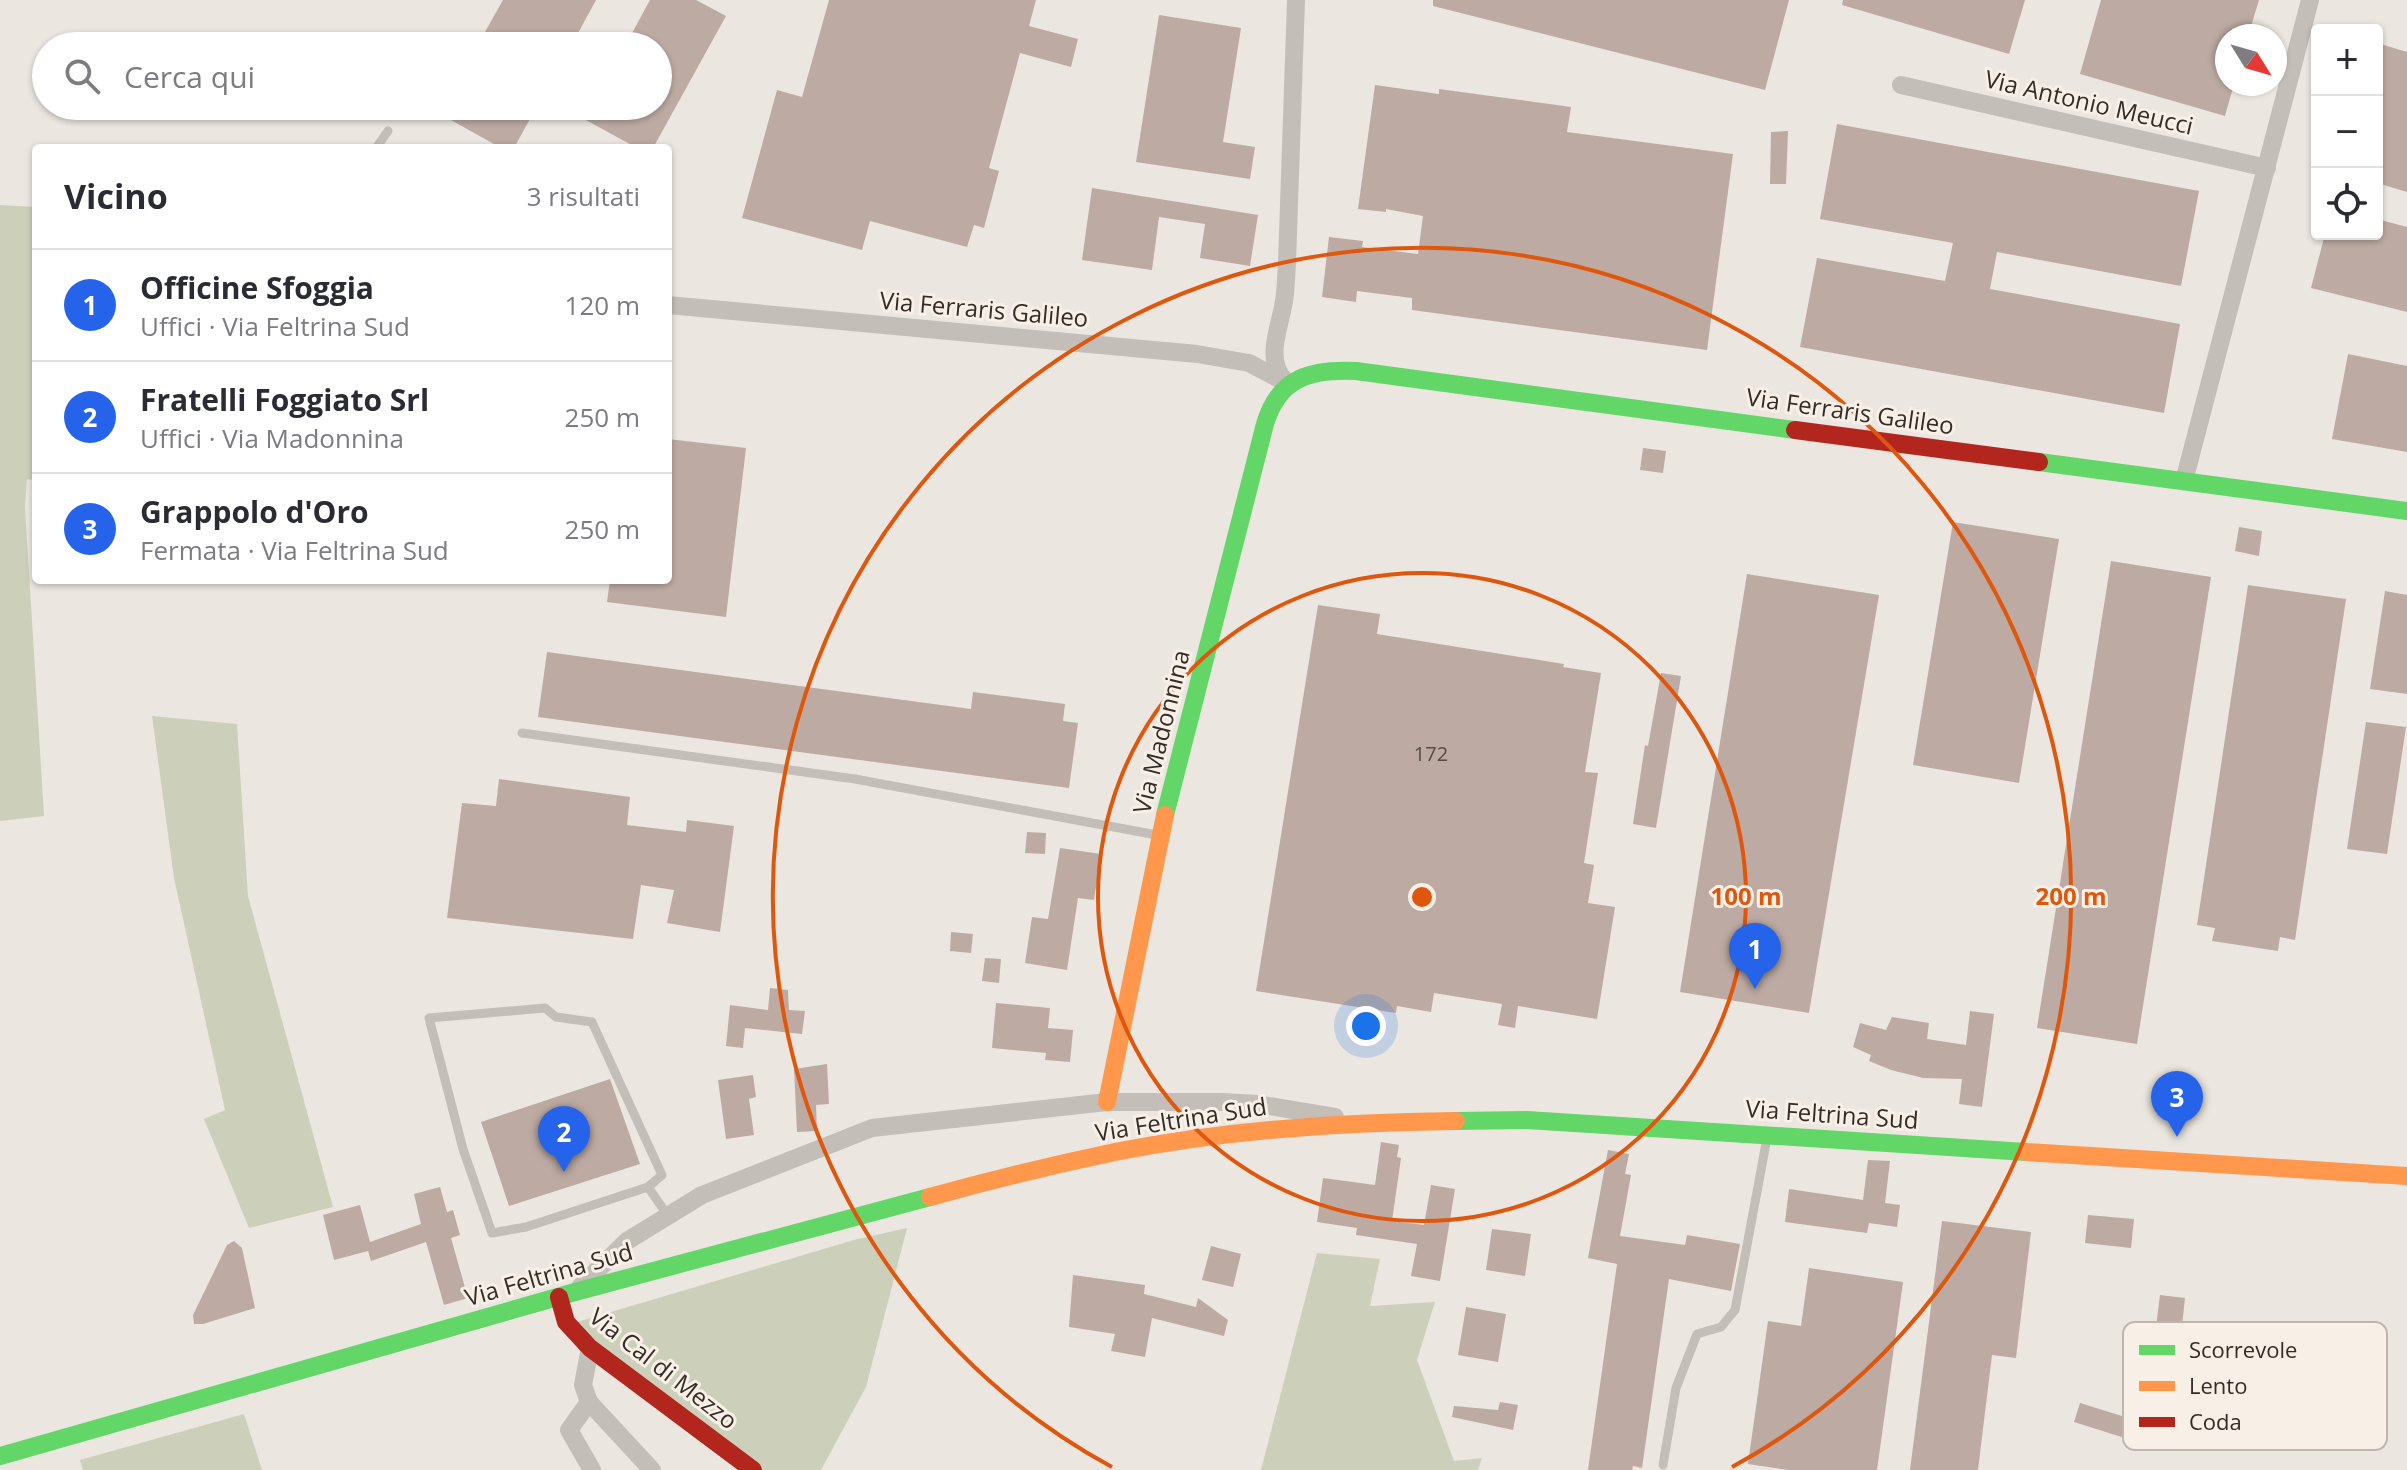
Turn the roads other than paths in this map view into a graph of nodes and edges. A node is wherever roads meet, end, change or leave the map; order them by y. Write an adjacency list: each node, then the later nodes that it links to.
1 (1296, 0): 8 (street)
2 (2310, 0): 6 (street)
3 (1901, 85): 6 (street, Via Antonio Meucci)
4 (388, 131): 5 (lane)
5 (379, 144)
6 (2267, 168): 9 (street)
7 (672, 305): 8 (street, Via Ferraris Galileo)
8 (1289, 384): 9 (main road, Via Ferraris Galileo); 12 (main road, Via Madonnina)
9 (2184, 481): 10 (main road, Via Ferraris Galileo)
10 (2407, 511)
11 (522, 733): 12 (lane)
12 (1160, 836): 13 (main road, Via Madonnina)
13 (1107, 1102): 14 (street); 18 (street)
14 (1365, 1122): 15 (main road, Via Feltrina Sud); 19 (main road, Via Feltrina Sud)
15 (1768, 1135): 16 (main road, Via Feltrina Sud); 23 (lane)
16 (2407, 1176)
17 (648, 1187): 17 (lane); 18 (lane)
18 (668, 1216): 19 (street)
19 (567, 1294): 20 (main road, Via Cal di Mezzo); 22 (main road, Via Feltrina Sud)
20 (590, 1348): 21 (street); 26 (main road, Via Cal di Mezzo)
21 (589, 1402): 24 (street); 25 (street)
22 (0, 1456)
23 (1663, 1465)
24 (592, 1470)
25 (652, 1470)
26 (753, 1470)

